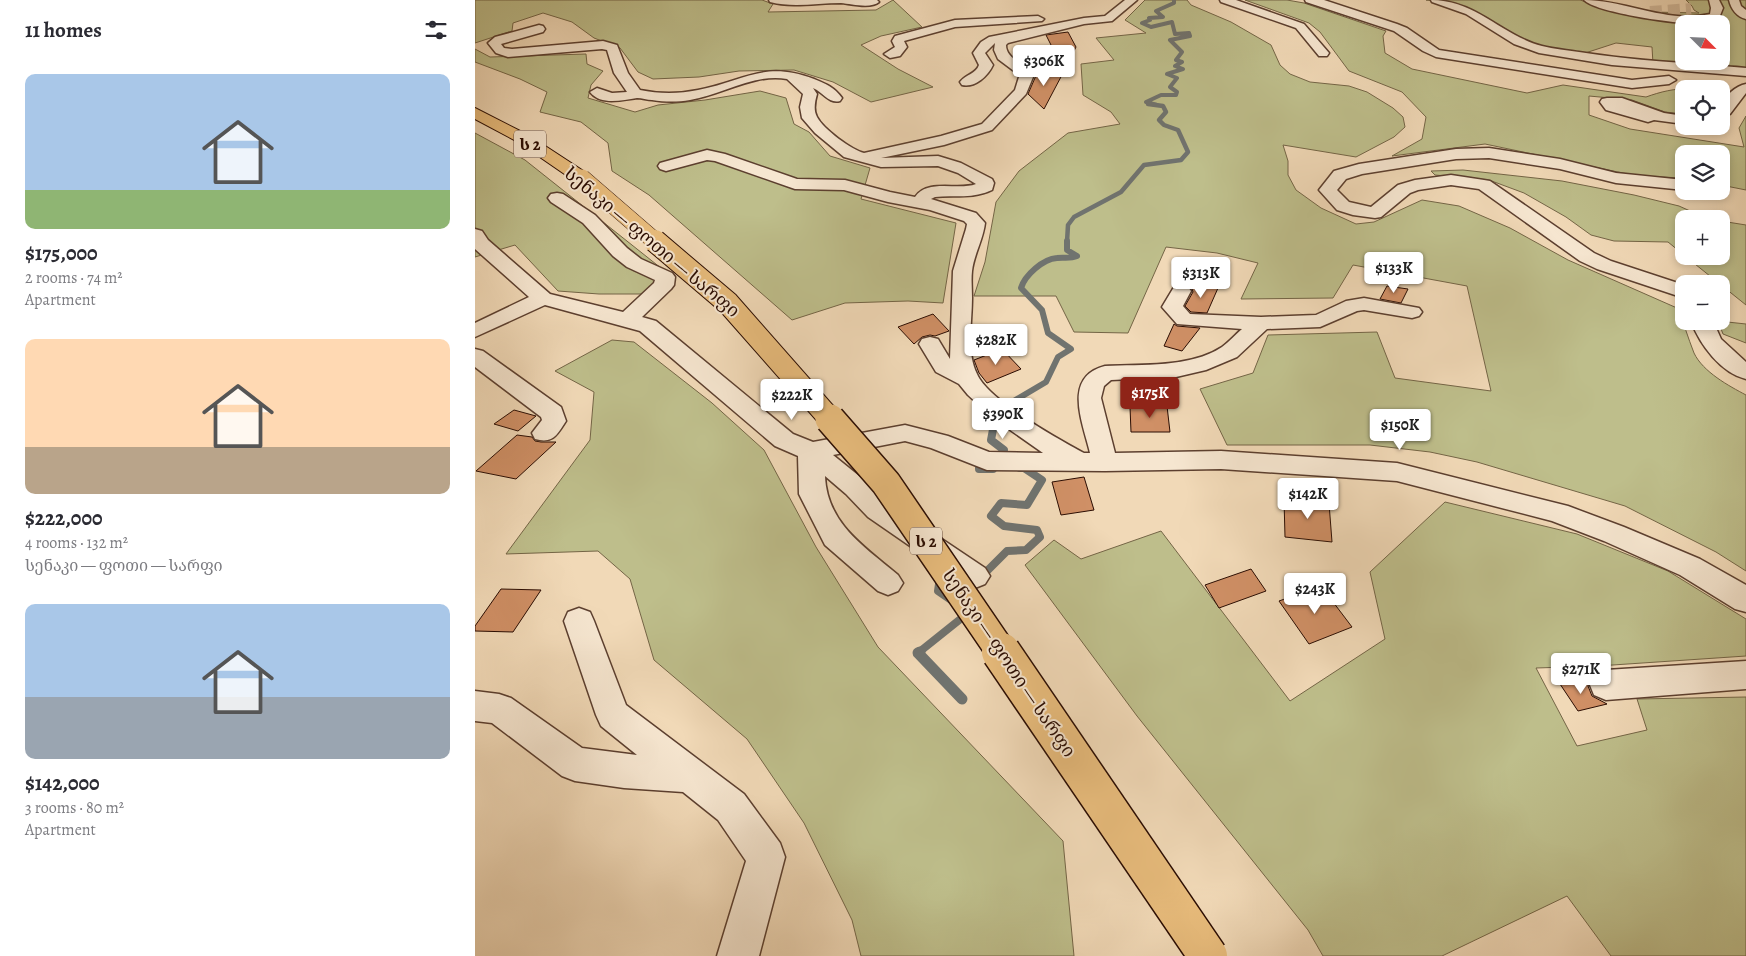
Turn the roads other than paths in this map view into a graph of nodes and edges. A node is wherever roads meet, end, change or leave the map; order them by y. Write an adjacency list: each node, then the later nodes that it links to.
1 (774, 0): 9 (street)
2 (1225, 0): 17 (street)
3 (1310, 0): 18 (street)
4 (1436, 0): 15 (street)
5 (1589, 0): 6 (street)
6 (1714, 0)
7 (1734, 0): 11 (street)
8 (1131, 1): 10 (street)
9 (873, 2)
10 (1113, 16): 14 (street); 19 (street)
11 (1746, 16)
12 (1092, 28): 14 (street)
13 (539, 29): 32 (street)
14 (1019, 35): 26 (street); 34 (street)
15 (1520, 42): 16 (street); 21 (street)
16 (1588, 51)
17 (1323, 53)
18 (1436, 53): 20 (street); 24 (street)
19 (890, 54)
20 (1475, 71)
21 (1746, 72)
22 (793, 76): 27 (street); 33 (street); 40 (street)
23 (1746, 78): 24 (street)
24 (1669, 80): 25 (street)
25 (1535, 81)
26 (967, 82)
27 (731, 84): 28 (street); 32 (street)
28 (703, 85)
29 (1746, 88): 35 (street)
30 (597, 92): 32 (street)
31 (1037, 92): 34 (street)
32 (638, 94)
33 (835, 98)
34 (1012, 102): 40 (street)
35 (1730, 105)
36 (475, 113): 76 (highway, სენაკი — ფოთი — სარფი / ს 2, bridge)
37 (1648, 118): 38 (street)
38 (1675, 119)
39 (961, 148): 41 (street)
40 (868, 159): 41 (street)
41 (947, 163): 45 (street)
42 (666, 166): 47 (street)
43 (927, 184): 45 (street)
44 (1675, 184): 49 (street)
45 (987, 186): 47 (street)
46 (557, 198): 53 (street)
47 (933, 205): 62 (street)
48 (475, 235): 51 (street)
49 (1675, 289)
50 (1181, 291): 54 (street)
51 (543, 298): 53 (street); 57 (street)
52 (1412, 312): 54 (street)
53 (627, 319): 64 (street)
54 (1261, 323): 66 (street)
55 (1705, 330): 61 (street)
56 (1710, 330): 59 (street)
57 (477, 331)
58 (930, 344): 62 (street)
59 (1746, 353)
60 (475, 356): 63 (street)
61 (1746, 372)
62 (967, 379): 65 (street)
63 (545, 433)
64 (811, 451): 65 (street); 67 (street); 68 (street)
65 (1078, 461): 66 (street)
66 (1105, 462): 69 (street)
67 (975, 576)
68 (889, 583)
69 (1746, 600)
70 (579, 622): 74 (street)
71 (1746, 674): 72 (street)
72 (1606, 685)
73 (475, 706): 74 (street)
74 (688, 775): 75 (street)
75 (738, 956)
76 (1208, 956)

